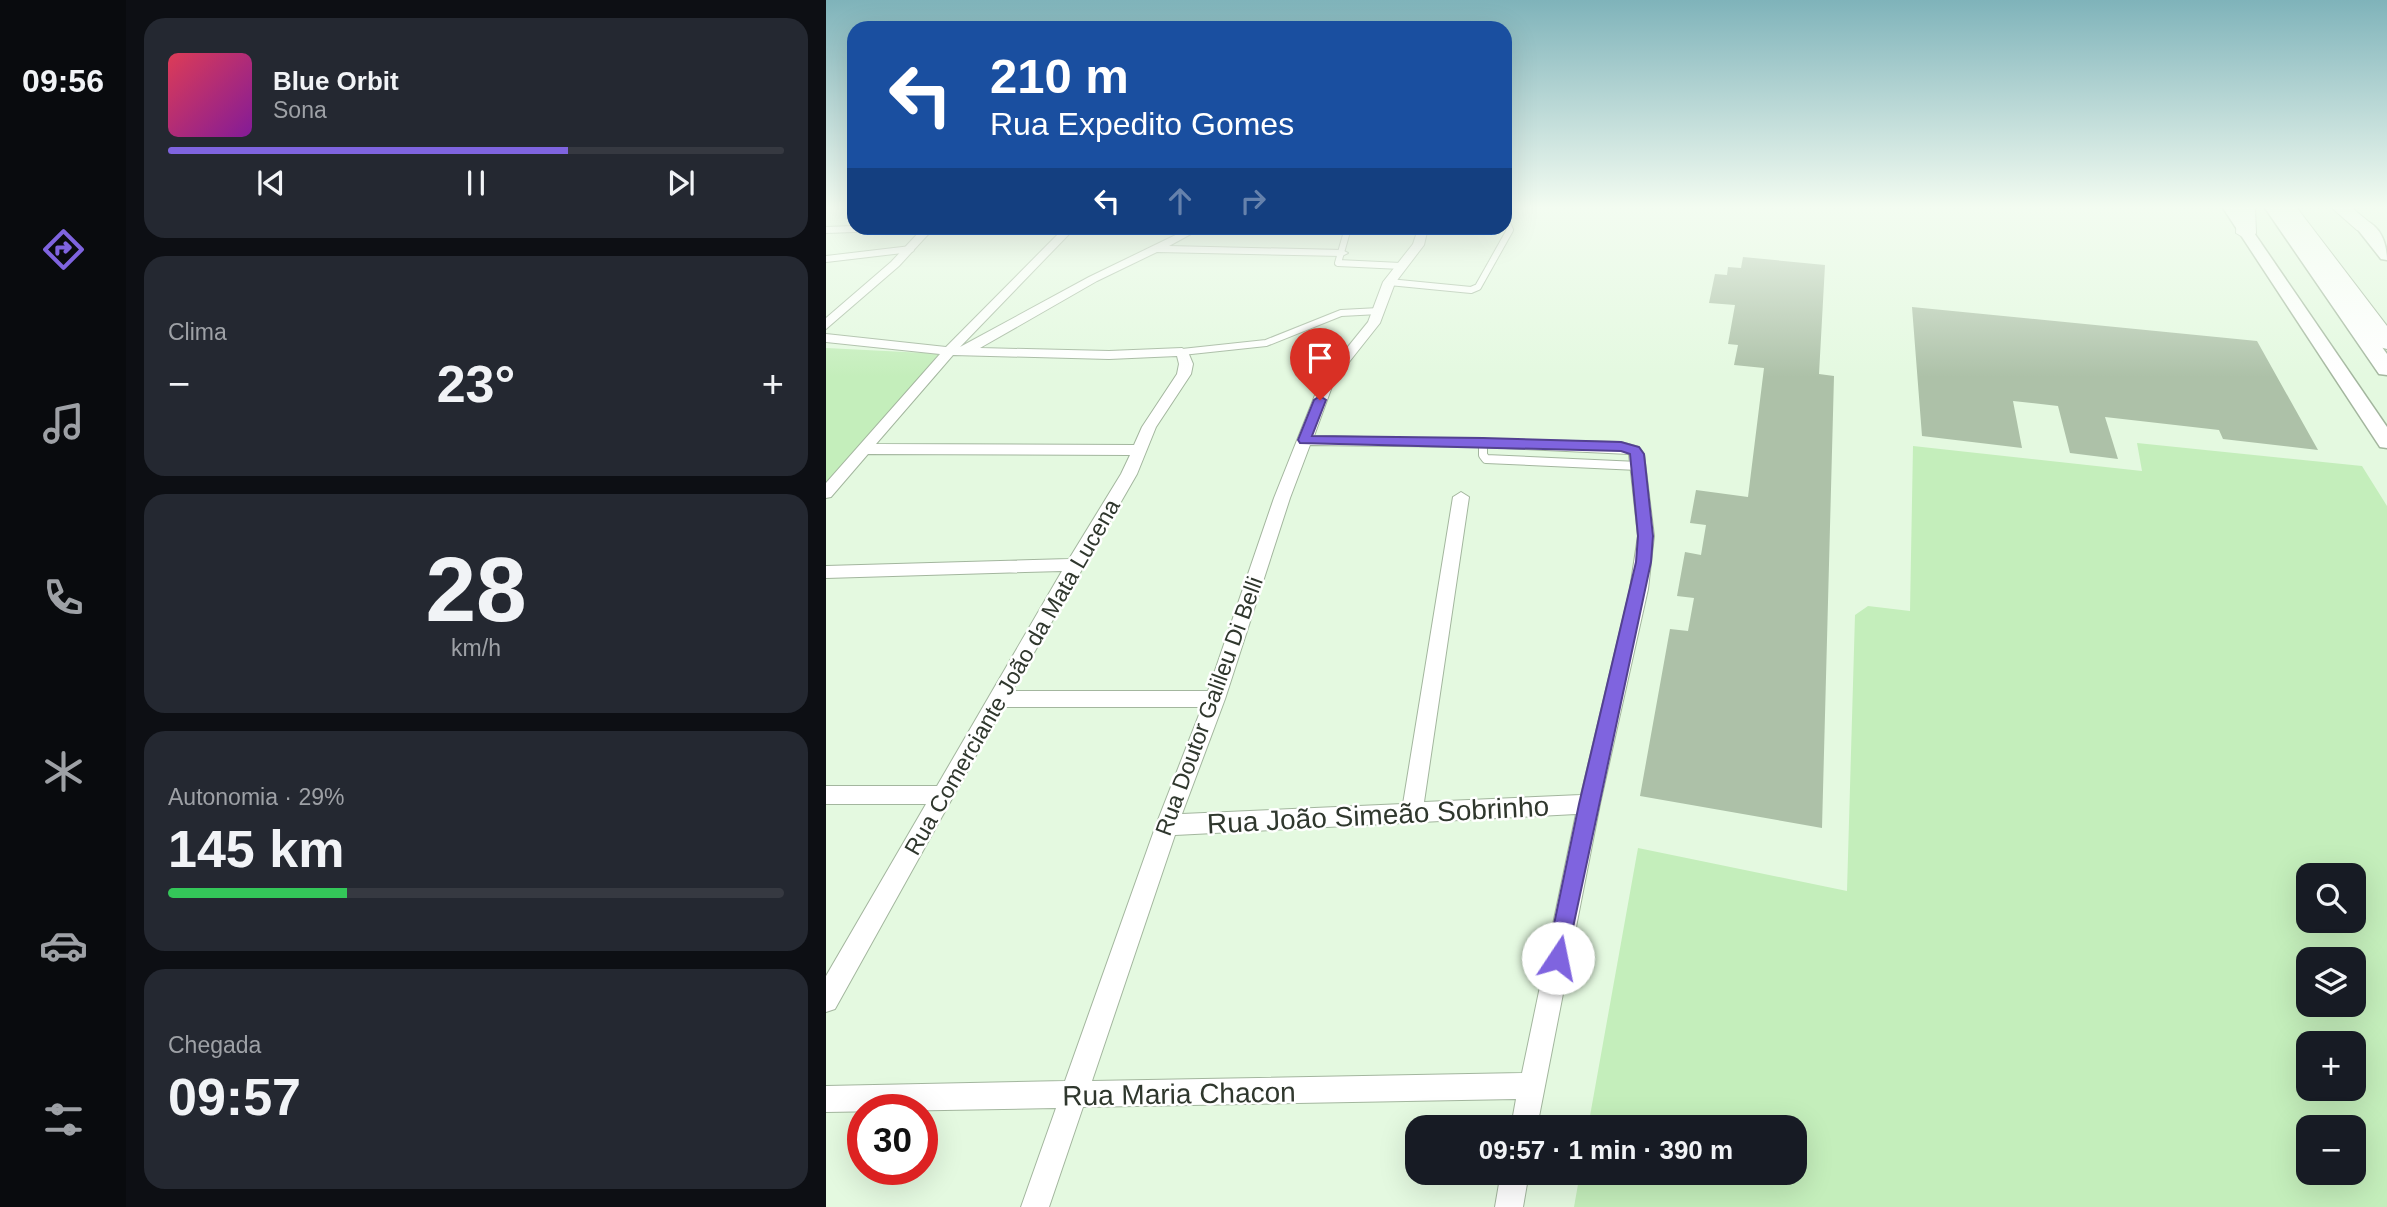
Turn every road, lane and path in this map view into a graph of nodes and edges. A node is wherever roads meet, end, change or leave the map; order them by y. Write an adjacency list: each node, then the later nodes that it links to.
1 (894, 264): 14 (street)
2 (1032, 264): 17 (street)
3 (1123, 264): 17 (street)
4 (1345, 264): 11 (lane)
5 (1403, 264): 11 (street, Rua Doutor Galileu Di Belli)
6 (1491, 264): 11 (lane)
7 (2267, 264): 21 (main road)
8 (2313, 264): 19 (main road)
9 (2330, 264): 16 (highway)
10 (2352, 264): 12 (highway)
11 (1395, 274): 13 (street, Rua Doutor Galileu Di Belli)
12 (2387, 309)
13 (1379, 311): 18 (lane); 20 (street, Rua Doutor Galileu Di Belli)
14 (826, 325)
15 (826, 338): 17 (street)
16 (2387, 342)
17 (956, 352): 18 (street); 22 (street)
18 (1182, 352): 23 (street, Rua Comerciante João da Mata Lucena)
19 (2387, 369)
20 (1304, 440): 29 (street, Rua Doutor Galileu Di Belli); 32 (street)
21 (2387, 442)
22 (866, 449): 23 (street); 24 (street)
23 (1139, 450): 26 (street, Rua Comerciante João da Mata Lucena)
24 (826, 493)
25 (1461, 497): 33 (street)
26 (1074, 565): 27 (street); 28 (street, Rua Comerciante João da Mata Lucena)
27 (826, 572)
28 (997, 699): 29 (street); 31 (street, Rua Comerciante João da Mata Lucena)
29 (1215, 699): 34 (street, Rua Doutor Galileu Di Belli)
30 (826, 795): 31 (street)
31 (943, 795): 35 (street, Rua Comerciante João da Mata Lucena)
32 (1589, 804): 33 (street, Rua João Simeão Sobrinho); 36 (street)
33 (1412, 812): 34 (street, Rua João Simeão Sobrinho)
34 (1167, 825): 37 (street, Rua Doutor Galileu Di Belli)
35 (826, 1000)
36 (1532, 1086): 37 (street, Rua Maria Chacon); 39 (street)
37 (1072, 1096): 38 (street, Rua Maria Chacon); 41 (street, Rua Doutor Galileu Di Belli)
38 (826, 1099)
39 (1526, 1115)
40 (1513, 1185): 42 (street)
41 (1035, 1207)
42 (1509, 1207)

